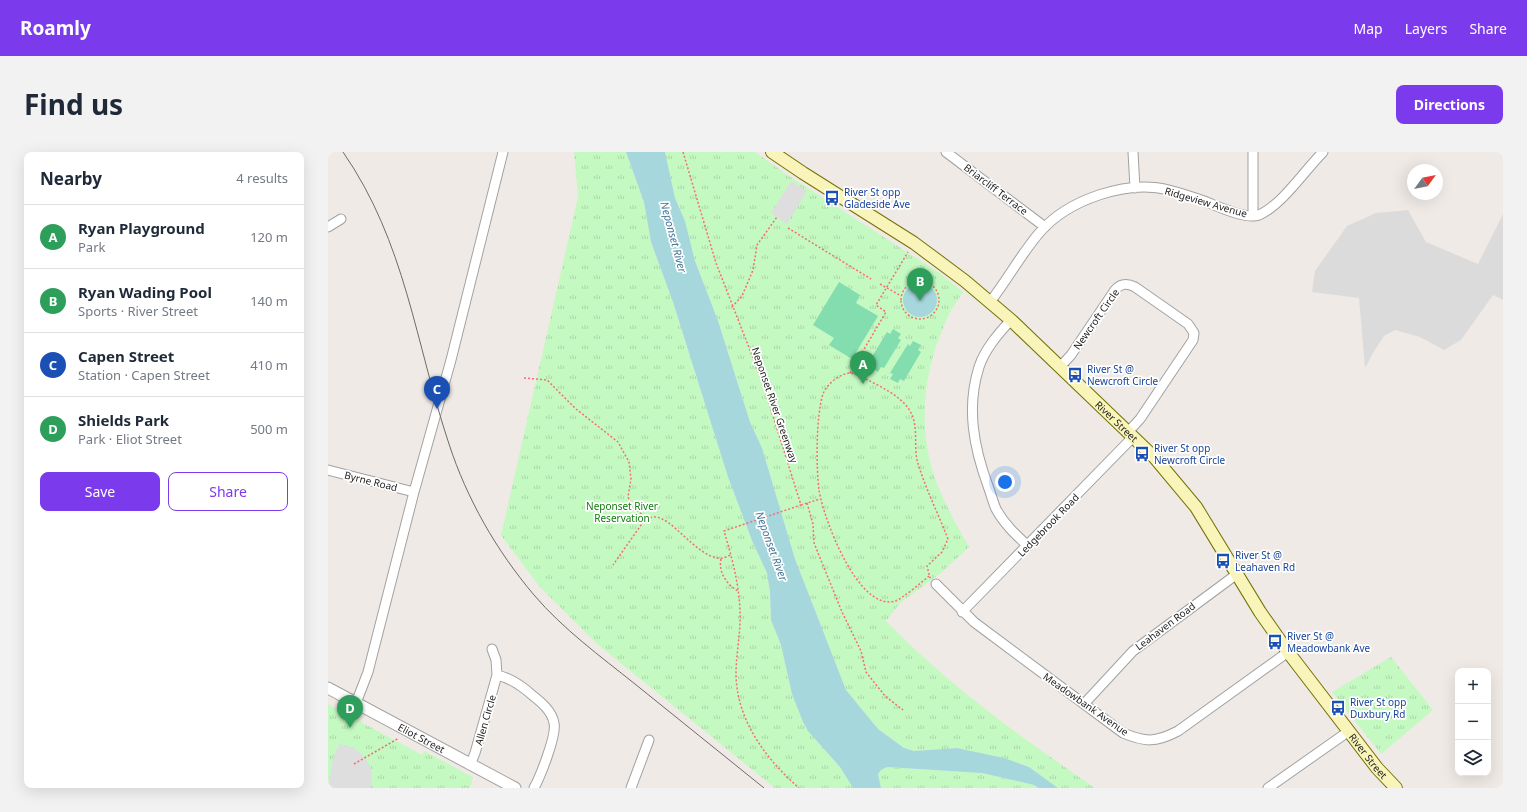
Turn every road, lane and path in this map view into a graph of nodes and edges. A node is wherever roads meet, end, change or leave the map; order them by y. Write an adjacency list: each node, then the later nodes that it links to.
1 (503, 152): 28 (street)
2 (683, 152): 21 (path, Neponset River Greenway)
3 (772, 152): 15 (main road, River Street)
4 (946, 152): 13 (street, Briarcliff Terrace)
5 (1133, 152): 8 (street)
6 (1253, 152): 9 (street)
7 (1324, 152): 9 (street, Ridgeview Avenue)
8 (1135, 188): 9 (street, Ridgeview Avenue); 13 (street, Ridgeview Avenue)
9 (1253, 216)
10 (777, 217): 21 (path)
11 (341, 220): 12 (street)
12 (328, 227)
13 (1045, 227): 20 (street, Ridgeview Avenue)
14 (788, 228): 16 (path)
15 (914, 243): 18 (path); 20 (main road, River Street)
16 (872, 279)
17 (880, 284): 18 (path)
18 (886, 288): 19 (path); 24 (path)
19 (901, 296): 19 (path)
20 (990, 302): 22 (main road, River Street)
21 (732, 307): 31 (path, Neponset River Greenway)
22 (1011, 320): 23 (main road, River Street); 33 (street)
23 (1060, 367): 26 (main road, River Street); 26 (street, Newcroft Circle)
24 (850, 373): 29 (path); 29 (path)
25 (524, 378): 32 (path)
26 (1130, 434): 33 (street, Ledgebrook Road); 37 (main road, River Street)
27 (328, 470): 28 (street, Byrne Road)
28 (414, 492): 45 (street)
29 (821, 498): 30 (path)
30 (807, 503): 31 (path); 47 (path)
31 (800, 506): 34 (path)
32 (646, 518): 35 (path); 36 (path)
33 (1028, 546): 40 (street, Ledgebrook Road)
34 (731, 555): 35 (path); 39 (path)
35 (721, 559): 39 (path)
36 (613, 566)
37 (1238, 574): 42 (main road, River Street); 46 (street, Leahaven Road)
38 (936, 584): 40 (street, Meadowbank Avenue)
39 (739, 592): 56 (path)
40 (962, 612): 46 (street, Meadowbank Avenue)
41 (492, 649): 43 (street, Allen Circle)
42 (1288, 652): 46 (street, Meadowbank Avenue); 48 (main road, River Street)
43 (497, 674): 52 (street, Allen Circle); 54 (street)
44 (328, 688): 45 (street, Eliot Street)
45 (356, 704): 52 (street, Eliot Street)
46 (1084, 704)
47 (903, 710)
48 (1349, 731): 57 (street); 58 (main road, River Street)
49 (399, 738): 51 (path)
50 (649, 740): 55 (street)
51 (354, 764)
52 (470, 765): 53 (street, Eliot Street)
53 (515, 788)
54 (534, 788)
55 (631, 788)
56 (799, 788)
57 (1268, 788)
58 (1396, 788)

